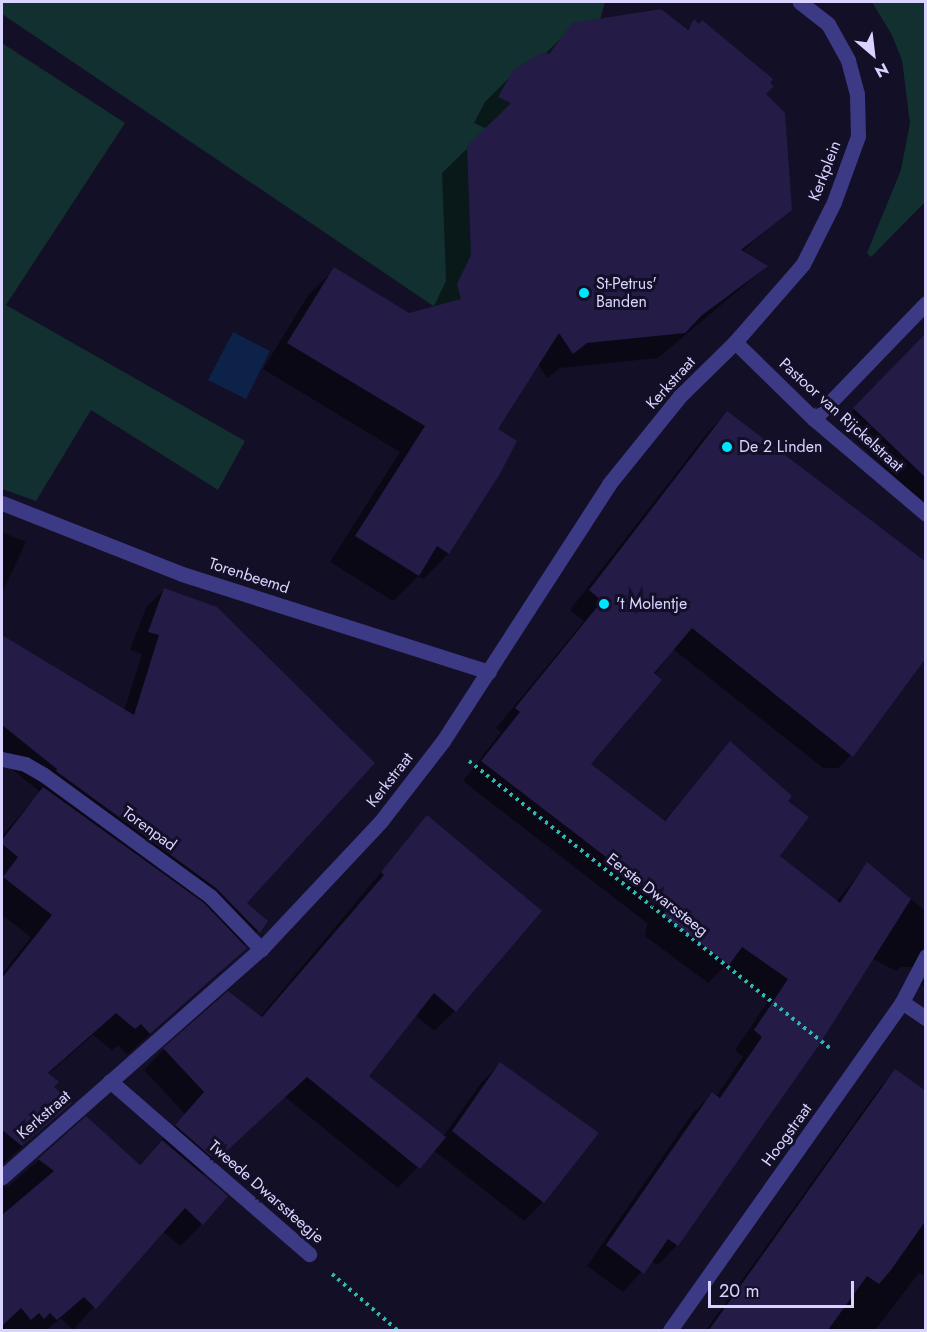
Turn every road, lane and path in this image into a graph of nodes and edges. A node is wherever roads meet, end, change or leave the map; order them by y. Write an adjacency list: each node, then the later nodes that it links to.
1 (800, 2): 3 (street, Kerkplein)
2 (926, 303): 4 (street)
3 (735, 342): 4 (street, Pastoor van Rijckelstraat); 7 (street, Kerkstraat)
4 (814, 419): 6 (street, Pastoor van Rijckelstraat)
5 (2, 503): 7 (street, Torenbeemd)
6 (926, 514)
7 (489, 672): 8 (street, Kerkstraat)
8 (443, 741): 10 (street, Kerkstraat); 14 (path, Eerste Dwarssteeg)
9 (2, 760): 10 (street, Torenpad)
10 (261, 950): 15 (street, Kerkstraat)
11 (926, 956): 12 (street, Hoogstraat)
12 (902, 1002): 13 (street); 14 (street, Hoogstraat)
13 (926, 1018)
14 (856, 1069): 19 (street, Hoogstraat)
15 (110, 1081): 16 (street, Kerkstraat); 17 (street, Tweede Dwarssteegje)
16 (2, 1177)
17 (309, 1254): 18 (path, Tweede Dwarssteegje)
18 (397, 1330)
19 (669, 1330)

